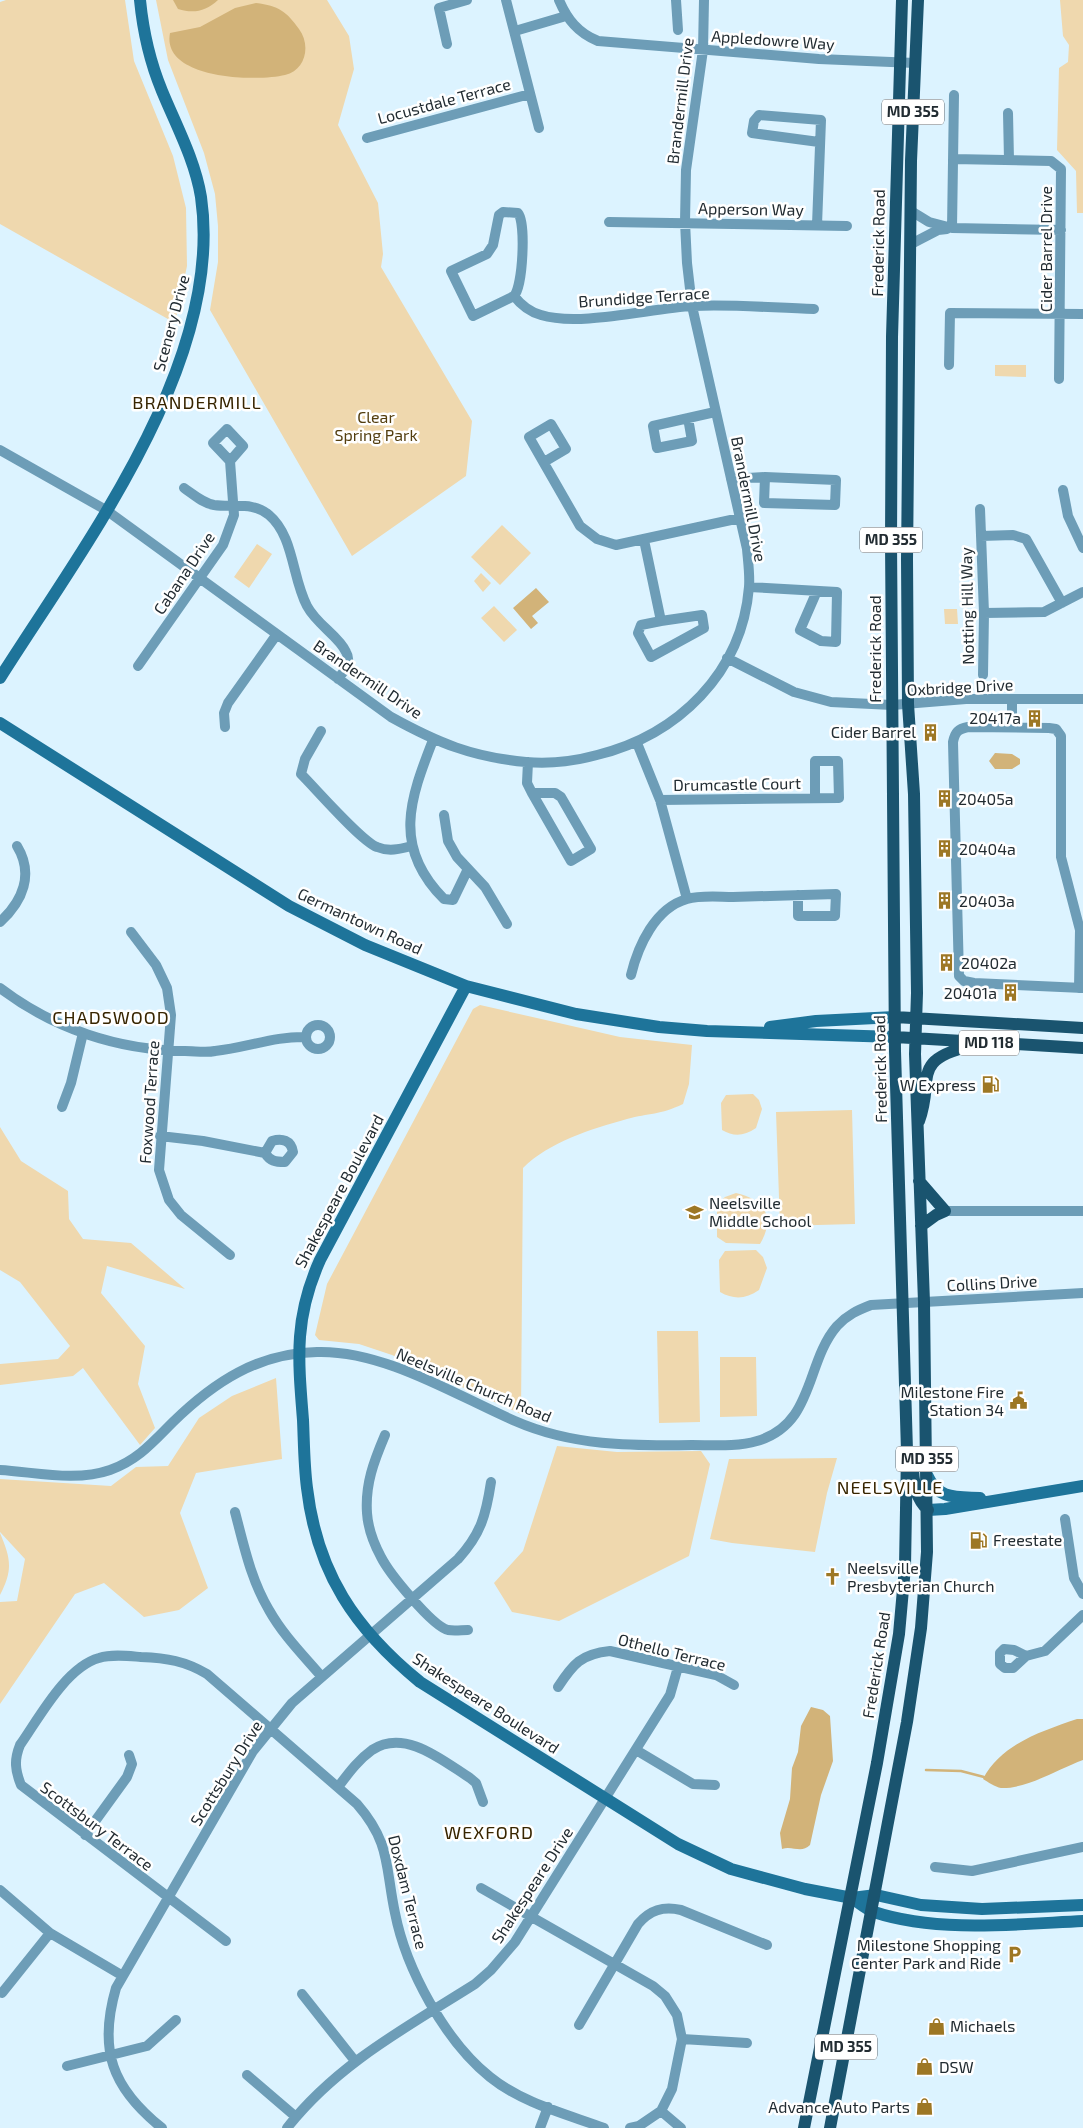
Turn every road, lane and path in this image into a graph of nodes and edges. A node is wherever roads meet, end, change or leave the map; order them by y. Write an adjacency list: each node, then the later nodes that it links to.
1 (140, 0): 50 (street, Scenery Drive)
2 (467, 0): 12 (street)
3 (506, 0): 11 (street)
4 (559, 0): 9 (street, Appledowre Way)
5 (676, 0): 10 (street)
6 (704, 0): 13 (street, Brandermill Drive)
7 (902, 0): 14 (main road, Frederick Road / MD 355)
8 (918, 0): 15 (main road, Frederick Road / MD 355)
9 (566, 16): 11 (street); 13 (street, Appledowre Way)
10 (678, 30)
11 (515, 31): 16 (street)
12 (447, 44)
13 (703, 50): 14 (street, Appledowre Way); 26 (street, Brandermill Drive)
14 (899, 62): 15 (street, Appledowre Way); 71 (main road, Frederick Road / MD 355)
15 (915, 63): 24 (main road, Frederick Road / MD 355)
16 (530, 94): 19 (street); 20 (street, Locustdale Terrace)
17 (954, 95): 22 (street)
18 (1008, 113): 23 (street)
19 (539, 128)
20 (367, 138)
21 (819, 142): 21 (street, Apperson Way); 27 (street, Apperson Way)
22 (953, 159): 23 (street, Cider Barrel Drive); 29 (street)
23 (1009, 160): 30 (street, Cider Barrel Drive)
24 (911, 211): 29 (street); 31 (main road, Frederick Road / MD 355)
25 (609, 222): 26 (street, Apperson Way)
26 (685, 222): 27 (street, Apperson Way); 33 (street, Brandermill Drive)
27 (817, 225): 28 (street, Apperson Way)
28 (847, 226)
29 (952, 228): 30 (street); 31 (street)
30 (1061, 230): 35 (street, Cider Barrel Drive)
31 (911, 244): 70 (main road, Frederick Road / MD 355)
32 (514, 296): 32 (street); 33 (street, Brundidge Terrace)
33 (692, 306): 34 (street, Brundidge Terrace); 39 (street, Brandermill Drive)
34 (814, 309)
35 (1061, 314): 36 (street); 37 (street); 38 (street, Cider Barrel Drive)
36 (1083, 314)
37 (949, 365)
38 (1059, 379)
39 (715, 412): 40 (street); 45 (street, Brandermill Drive)
40 (688, 418)
41 (0, 450): 50 (street, Brandermill Drive)
42 (230, 461): 48 (street, Cabana Drive)
43 (544, 462): 53 (street)
44 (765, 477): 44 (street); 45 (street)
45 (731, 479): 51 (street, Brandermill Drive)
46 (184, 488): 48 (street)
47 (1063, 490): 54 (street)
48 (232, 506): 55 (street, Cabana Drive); 67 (street)
49 (980, 509): 52 (street, Notting Hill Way)
50 (106, 510): 55 (street, Brandermill Drive); 66 (street, Scenery Drive)
51 (740, 518): 53 (street); 56 (street, Brandermill Drive)
52 (981, 536): 59 (street, Notting Hill Way); 60 (street, Notting Hill Way)
53 (644, 540): 61 (street)
54 (1083, 548)
55 (201, 578): 62 (street, Brandermill Drive); 64 (street, Cabana Drive)
56 (749, 587): 57 (street); 63 (street, Brandermill Drive)
57 (817, 591): 57 (street)
58 (1083, 592): 59 (street)
59 (1062, 603): 60 (street)
60 (984, 613): 65 (street, Notting Hill Way)
61 (661, 621): 61 (street)
62 (277, 634): 67 (street, Brandermill Drive); 73 (street)
63 (727, 658): 71 (street, Oxbridge Drive); 77 (street, Brandermill Drive)
64 (138, 666)
65 (983, 675)
66 (0, 678)
67 (338, 679): 76 (street, Brandermill Drive)
68 (1012, 699): 69 (street, Oxbridge Drive); 70 (street, Oxbridge Drive); 74 (street)
69 (1083, 699)
70 (908, 704): 71 (street, Oxbridge Drive); 96 (main road, Frederick Road / MD 355)
71 (892, 705): 95 (main road, Frederick Road / MD 355)
72 (0, 723): 92 (street, Germantown Road)
73 (225, 727)
74 (1012, 727): 94 (street); 94 (street)
75 (321, 732): 84 (street)
76 (433, 740): 78 (street, Brandermill Drive); 84 (street)
77 (637, 743): 78 (street, Brandermill Drive); 81 (street)
78 (528, 762): 79 (street)
79 (532, 793): 79 (street)
80 (815, 798): 81 (street, Drumcastle Court)
81 (660, 800): 87 (street)
82 (444, 815): 85 (street)
83 (17, 846): 88 (street)
84 (412, 846): 85 (street)
85 (467, 870): 89 (street)
86 (798, 895): 87 (street)
87 (687, 899): 91 (street)
88 (0, 922)
89 (507, 924)
90 (131, 932): 105 (street, Foxwood Terrace)
91 (631, 975)
92 (466, 986): 98 (street, Germantown Road); 118 (street, Shakespeare Boulevard)
93 (0, 988): 99 (street)
94 (1081, 988)
95 (895, 1017): 96 (main road, Germantown Road / MD 118); 98 (street, Germantown Road); 101 (main road, Frederick Road / MD 355)
96 (916, 1018): 97 (main road, Germantown Road / MD 118); 102 (main road, Frederick Road / MD 355)
97 (1083, 1028)
98 (751, 1031): 101 (street, Germantown Road)
99 (83, 1034): 105 (street); 106 (street)
100 (306, 1037): 105 (street)
101 (895, 1037): 102 (main road, Germantown Road / MD 118); 116 (main road, Frederick Road / MD 355)
102 (915, 1039): 103 (main road, Germantown Road / MD 118); 107 (main road, Frederick Road / MD 355)
103 (983, 1043): 104 (main road, Germantown Road / MD 118); 107 (main road)
104 (1083, 1048)
105 (167, 1051): 108 (street, Foxwood Terrace)
106 (62, 1107)
107 (916, 1128): 110 (main road, Frederick Road / MD 355)
108 (160, 1136): 109 (street); 114 (street, Foxwood Terrace)
109 (264, 1153)
110 (919, 1181): 112 (main road); 113 (main road, Frederick Road / MD 355)
111 (1083, 1211): 112 (street)
112 (945, 1212): 113 (main road)
113 (921, 1226): 117 (main road, Frederick Road / MD 355)
114 (230, 1255)
115 (1083, 1293): 117 (street, Collins Drive)
116 (903, 1302): 117 (street, Collins Drive); 118 (street, Neelsville Church Road); 120 (main road, Frederick Road / MD 355)
117 (924, 1302): 122 (main road, Frederick Road / MD 355)
118 (298, 1354): 121 (street, Neelsville Church Road); 133 (street, Shakespeare Boulevard)
119 (385, 1435): 130 (street)
120 (907, 1451): 126 (main road); 153 (main road, Frederick Road / MD 355)
121 (0, 1470)
122 (927, 1475): 125 (street); 126 (main road, Frederick Road / MD 355)
123 (491, 1482): 130 (street, Scottsbury Drive)
124 (1083, 1486): 125 (street)
125 (1000, 1500): 126 (street)
126 (928, 1510): 151 (main road, Frederick Road / MD 355)
127 (235, 1512): 136 (street)
128 (1065, 1518): 129 (street)
129 (1083, 1594)
130 (413, 1599): 132 (street); 133 (street, Scottsbury Drive)
131 (1083, 1615): 134 (street)
132 (468, 1630)
133 (369, 1635): 136 (street, Scottsbury Drive); 144 (street, Shakespeare Boulevard)
134 (1026, 1656)
135 (678, 1667): 137 (street, Othello Terrace); 138 (street, Othello Terrace); 140 (street, Shakespeare Drive)
136 (321, 1676): 139 (street, Scottsbury Drive)
137 (734, 1685)
138 (558, 1687)
139 (270, 1729): 143 (street, Doxdam Terrace); 146 (street, Scottsbury Terrace); 152 (street, Scottsbury Drive)
140 (636, 1750): 142 (street); 144 (street, Shakespeare Drive)
141 (129, 1755): 146 (street)
142 (715, 1785)
143 (338, 1787): 145 (street); 165 (street, Doxdam Terrace)
144 (606, 1799): 153 (street, Shakespeare Boulevard); 156 (street, Shakespeare Drive)
145 (483, 1802)
146 (85, 1836): 152 (street, Scottsbury Terrace)
147 (1083, 1847): 148 (street)
148 (935, 1867)
149 (481, 1888): 156 (street)
150 (0, 1890): 158 (street)
151 (876, 1895): 153 (street, Shakespeare Boulevard); 154 (street, Shakespeare Boulevard); 155 (main road, Frederick Road / MD 355)
152 (168, 1898): 159 (street, Scottsbury Terrace); 162 (street, Scottsbury Drive)
153 (852, 1898): 155 (street, Shakespeare Boulevard); 183 (main road, Frederick Road / MD 355)
154 (1083, 1905)
155 (873, 1912): 157 (street, Shakespeare Boulevard); 184 (main road, Frederick Road / MD 355)
156 (532, 1917): 161 (street); 165 (street, Shakespeare Drive)
157 (1083, 1921)
158 (50, 1933): 162 (street); 163 (street)
159 (226, 1941)
160 (767, 1945): 161 (street)
161 (614, 1964): 167 (street); 168 (street)
162 (123, 1976): 170 (street, Scottsbury Drive)
163 (2, 1993)
164 (302, 1994): 171 (street)
165 (435, 2009): 171 (street, Shakespeare Drive); 174 (street, Doxdam Terrace)
166 (176, 2020): 170 (street)
167 (579, 2025)
168 (682, 2039): 169 (street); 175 (street)
169 (747, 2043)
170 (111, 2056): 172 (street); 177 (street, Scottsbury Drive)
171 (355, 2061): 176 (street, Shakespeare Drive)
172 (67, 2066)
173 (247, 2075): 176 (street)
174 (548, 2107): 179 (street); 180 (street, Doxdam Terrace)
175 (661, 2111): 181 (street); 182 (street)
176 (296, 2117): 178 (street, Shakespeare Drive)
177 (160, 2127)
178 (287, 2128)
179 (540, 2128)
180 (604, 2128)
181 (630, 2128)
182 (681, 2128)
183 (804, 2128)
184 (830, 2128)

